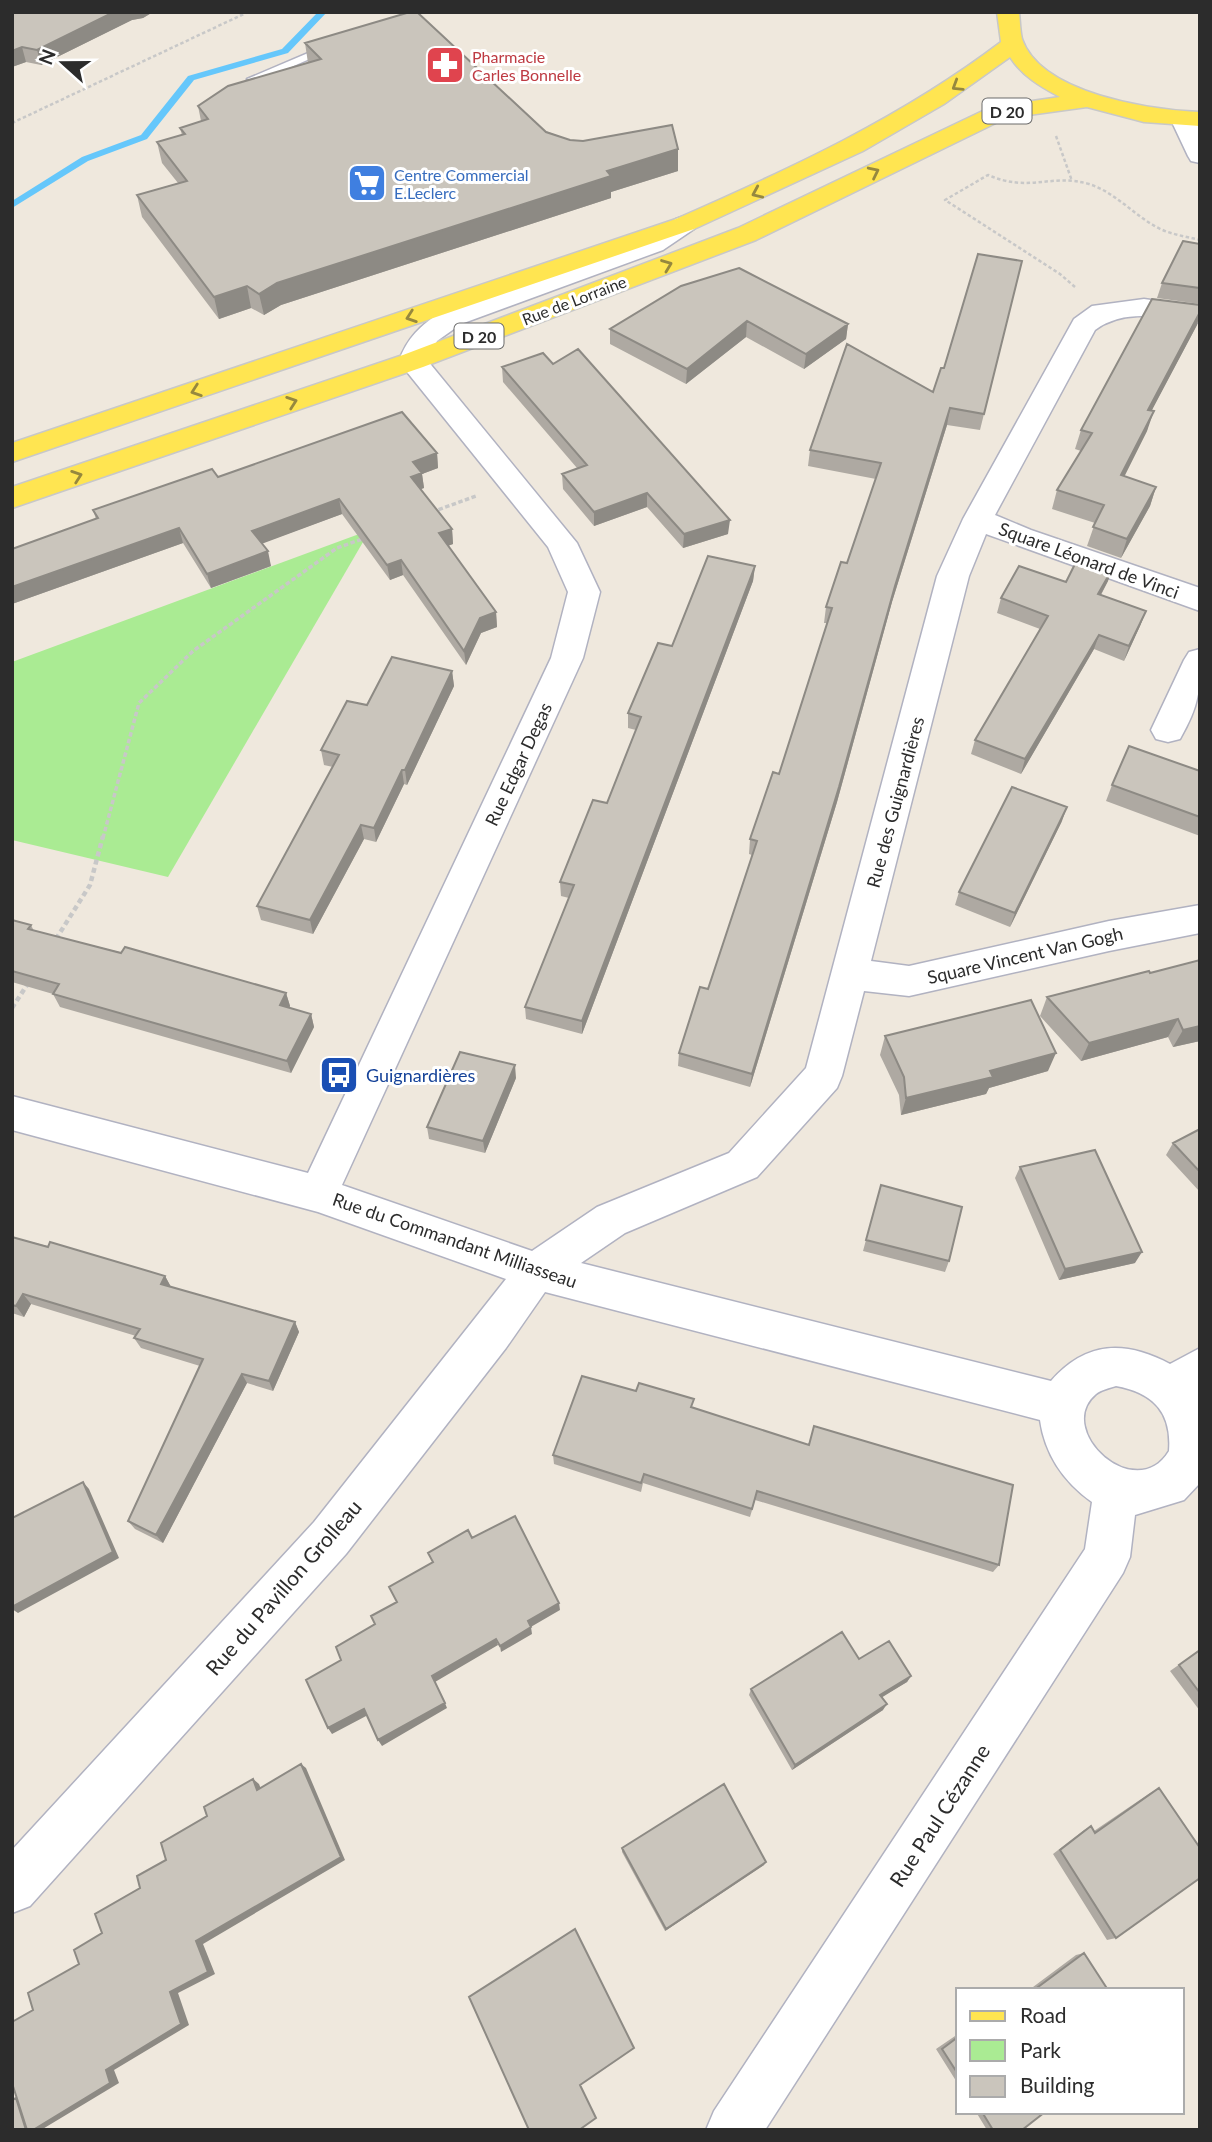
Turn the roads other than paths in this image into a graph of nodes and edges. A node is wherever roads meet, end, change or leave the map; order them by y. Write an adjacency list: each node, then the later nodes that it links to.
1 (1008, 12): 3 (main road)
2 (340, 44): 4 (lane)
3 (1012, 45): 5 (main road); 8 (main road, Rue de Lorraine / D 20, one-way to 8)
4 (253, 79)
5 (1087, 100): 6 (main road); 10 (main road, Rue de Lorraine / D 20, one-way to 5)
6 (1191, 119): 7 (street)
7 (1200, 156)
8 (685, 224): 10 (street); 11 (main road, Rue de Lorraine / D 20, one-way to 11)
9 (1200, 314): 13 (street, Rue des Guignardières)
10 (413, 361): 12 (main road, Rue de Lorraine / D 20, one-way to 10); 20 (street, Rue Edgar Degas)
11 (12, 453)
12 (12, 498)
13 (978, 519): 14 (street, Square Léonard de Vinci); 18 (street, Rue des Guignardières)
14 (1200, 600)
15 (1200, 660): 16 (street)
16 (1168, 730)
17 (1200, 919): 18 (street, Square Vincent Van Gogh)
18 (850, 974): 21 (street, Rue des Guignardières)
19 (12, 1113): 20 (street, Rue du Commandant Milliasseau)
20 (318, 1194): 21 (street, Rue du Commandant Milliasseau)
21 (536, 1272): 23 (street, Rue du Commandant Milliasseau); 25 (street, Rue du Pavillon Grolleau)
22 (1185, 1379): 23 (street); 24 (street)
23 (1062, 1405): 24 (street)
24 (1116, 1490): 26 (street, Rue Paul Cézanne)
25 (12, 1888)
26 (733, 2130)

